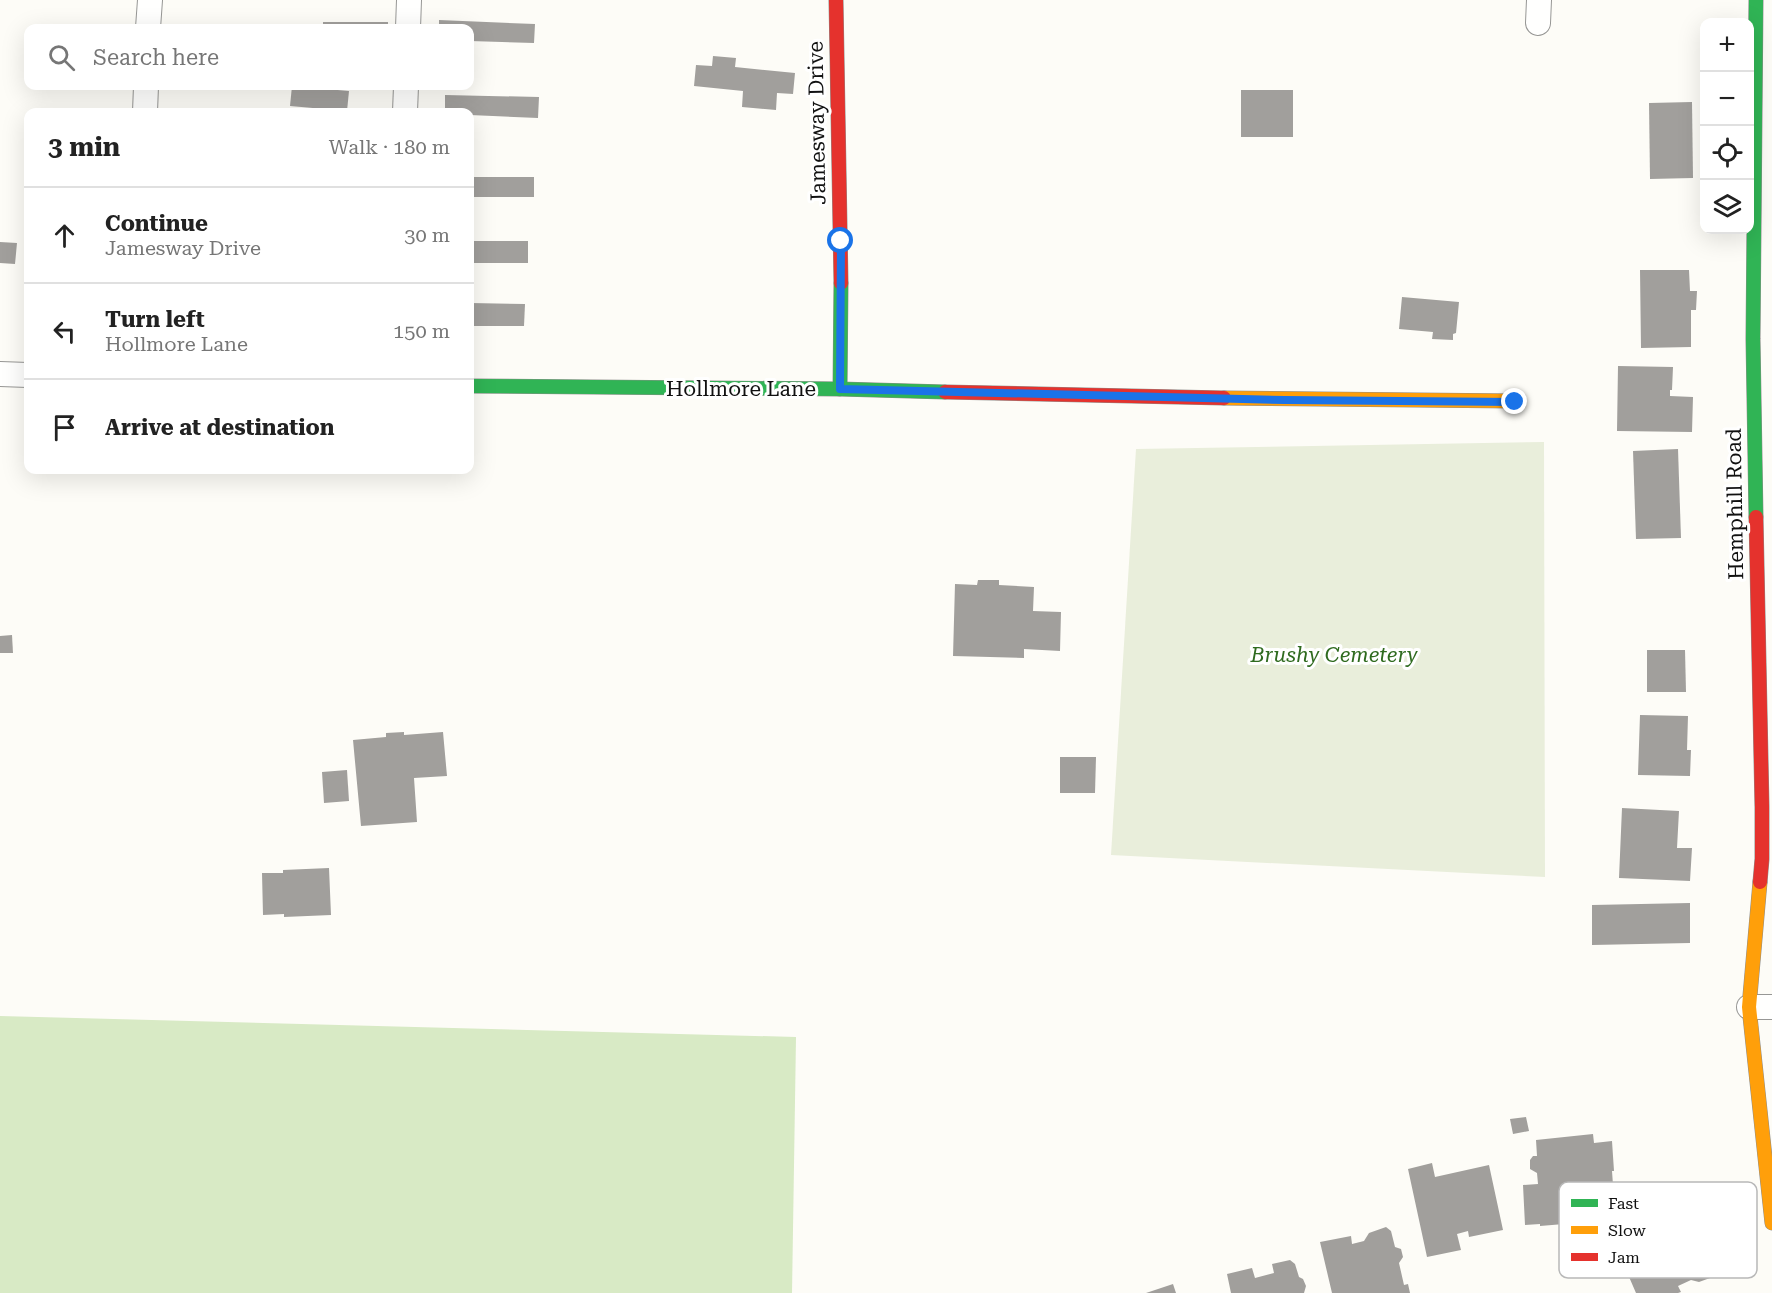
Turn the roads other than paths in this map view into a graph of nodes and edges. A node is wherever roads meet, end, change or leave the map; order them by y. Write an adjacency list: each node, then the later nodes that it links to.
1 (150, 0): 5 (street)
2 (409, 0): 6 (street)
3 (836, 0): 15 (street, Jamesway Drive)
4 (1756, 0): 11 (street, Hemphill Road)
5 (148, 24)
6 (408, 24)
7 (146, 90): 9 (street)
8 (406, 90): 10 (street)
9 (145, 108)
10 (405, 108)
11 (1763, 230): 17 (street, Hemphill Road)
12 (0, 374): 13 (street)
13 (24, 375)
14 (474, 386): 15 (street, Hollmore Lane)
15 (840, 389): 16 (street, Hollmore Lane)
16 (1515, 402)
17 (1761, 1007): 18 (street, Hemphill Road)
18 (1772, 1223)

